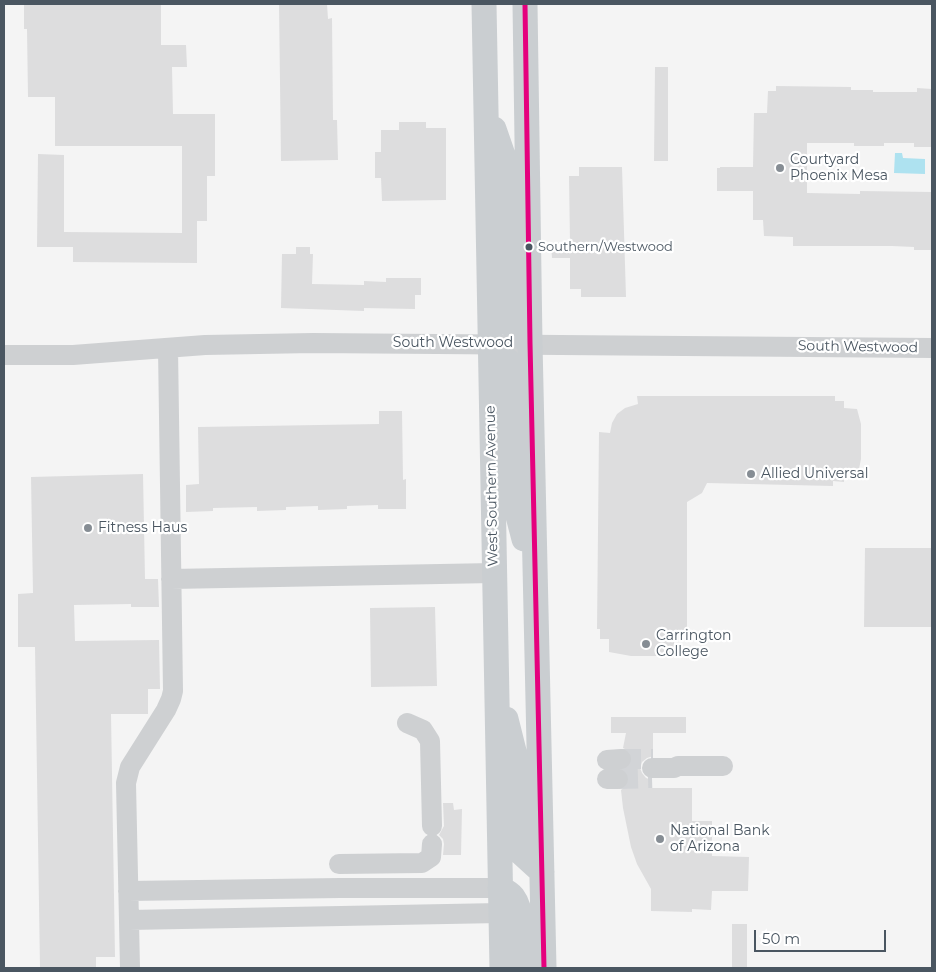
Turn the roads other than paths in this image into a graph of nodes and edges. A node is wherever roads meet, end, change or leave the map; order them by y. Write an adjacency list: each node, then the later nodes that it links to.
1 (484, 4): 3 (main road, West Southern Avenue)
2 (525, 4): 4 (main road)
3 (486, 108): 4 (main road); 5 (main road, West Southern Avenue)
4 (530, 343): 5 (street, South Westwood); 7 (street, South Westwood); 9 (main road)
5 (490, 344): 6 (street, South Westwood); 9 (main road); 10 (main road, West Southern Avenue)
6 (168, 348): 8 (street, South Westwood); 11 (street)
7 (932, 348)
8 (4, 355)
9 (535, 561): 17 (main road)
10 (494, 573): 11 (street); 12 (main road, West Southern Avenue)
11 (171, 579): 19 (street)
12 (495, 675): 17 (main road); 18 (main road, West Southern Avenue)
13 (407, 723): 16 (street)
14 (723, 766): 15 (street)
15 (652, 768)
16 (339, 864)
17 (542, 872): 25 (main road)
18 (500, 888): 19 (street); 20 (main road, West Southern Avenue); 24 (main road)
19 (128, 891): 21 (street)
20 (500, 913): 21 (street); 23 (main road, West Southern Avenue)
21 (129, 920): 22 (street)
22 (130, 968)
23 (502, 968)
24 (522, 968)
25 (544, 968)

